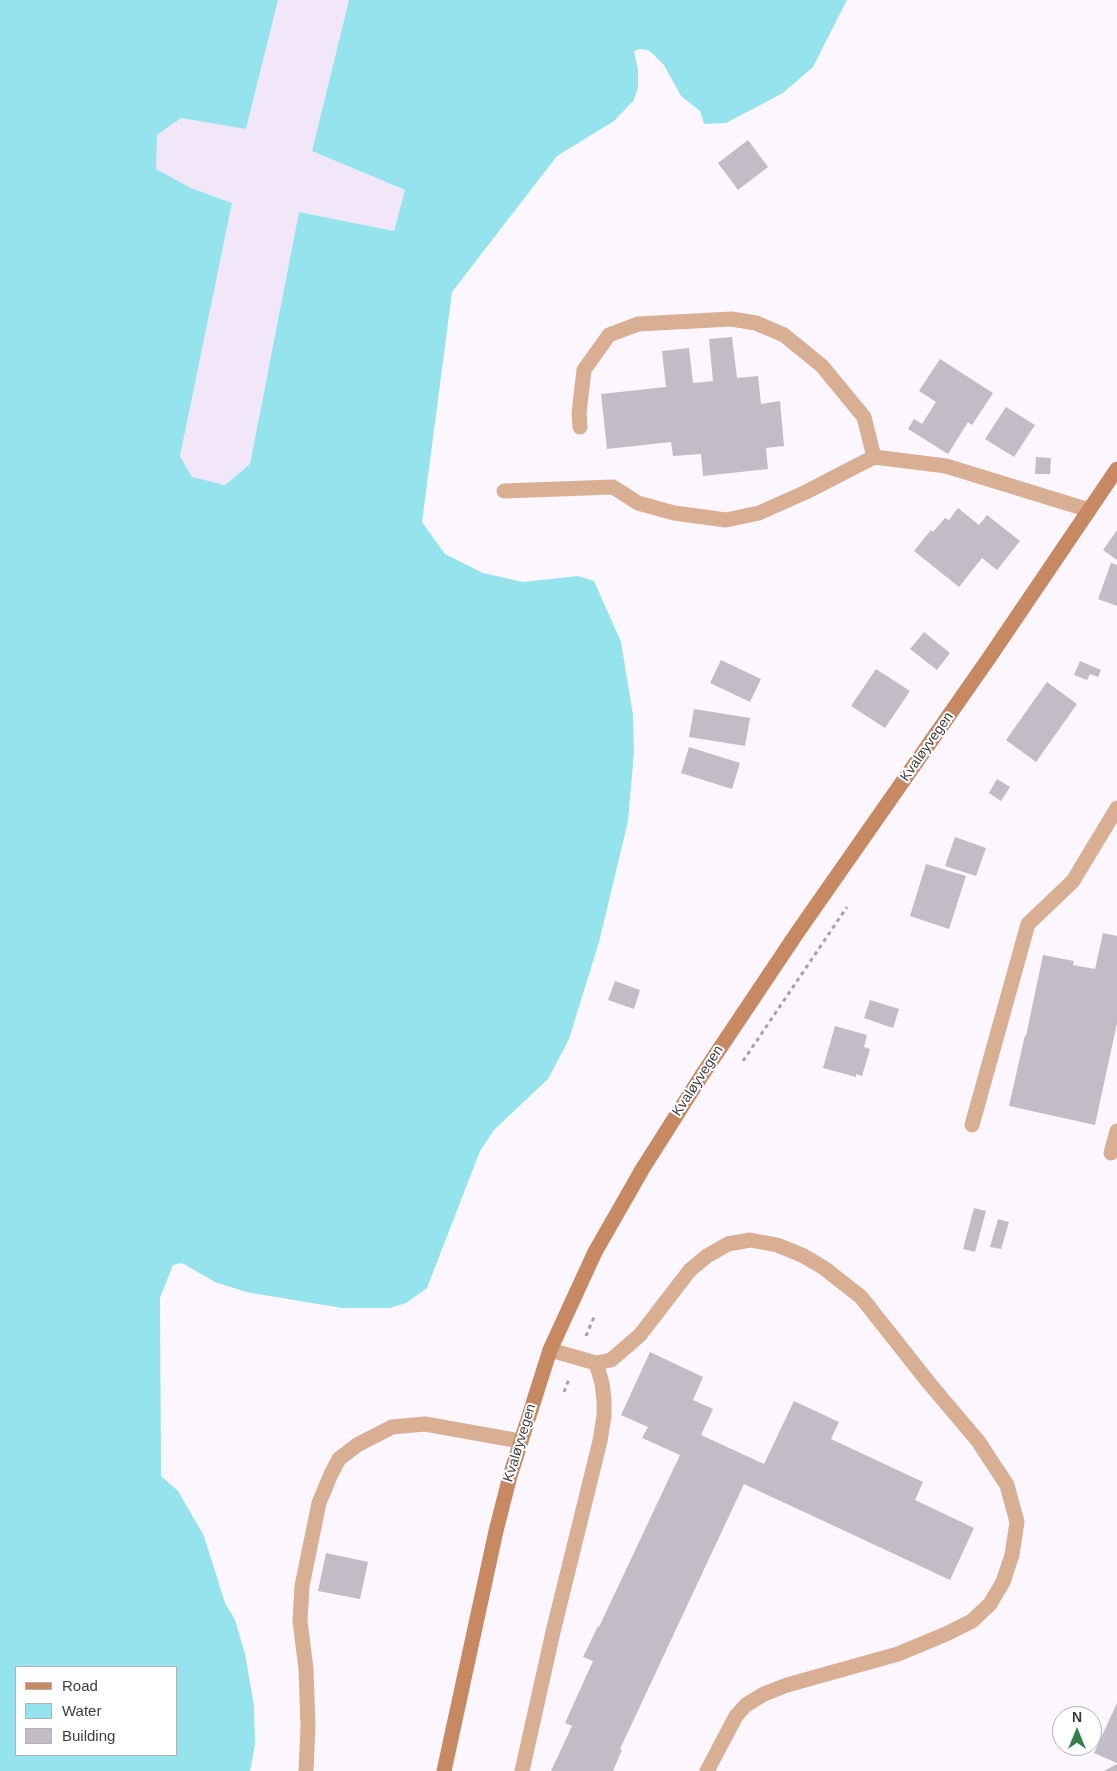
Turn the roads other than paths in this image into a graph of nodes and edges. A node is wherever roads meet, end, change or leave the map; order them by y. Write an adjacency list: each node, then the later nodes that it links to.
1 (580, 427): 2 (lane)
2 (874, 458): 4 (lane); 5 (lane)
3 (1117, 469): 5 (street, Kvaløyvegen)
4 (504, 491)
5 (1088, 510): 10 (street, Kvaløyvegen)
6 (1117, 808): 7 (lane)
7 (972, 1125)
8 (1117, 1131): 9 (lane)
9 (1111, 1153)
10 (550, 1350): 11 (lane); 12 (street, Kvaløyvegen)
11 (596, 1363): 15 (lane); 16 (lane)
12 (520, 1441): 13 (lane); 14 (street, Kvaløyvegen)
13 (306, 1771)
14 (444, 1771)
15 (522, 1771)
16 (707, 1771)

